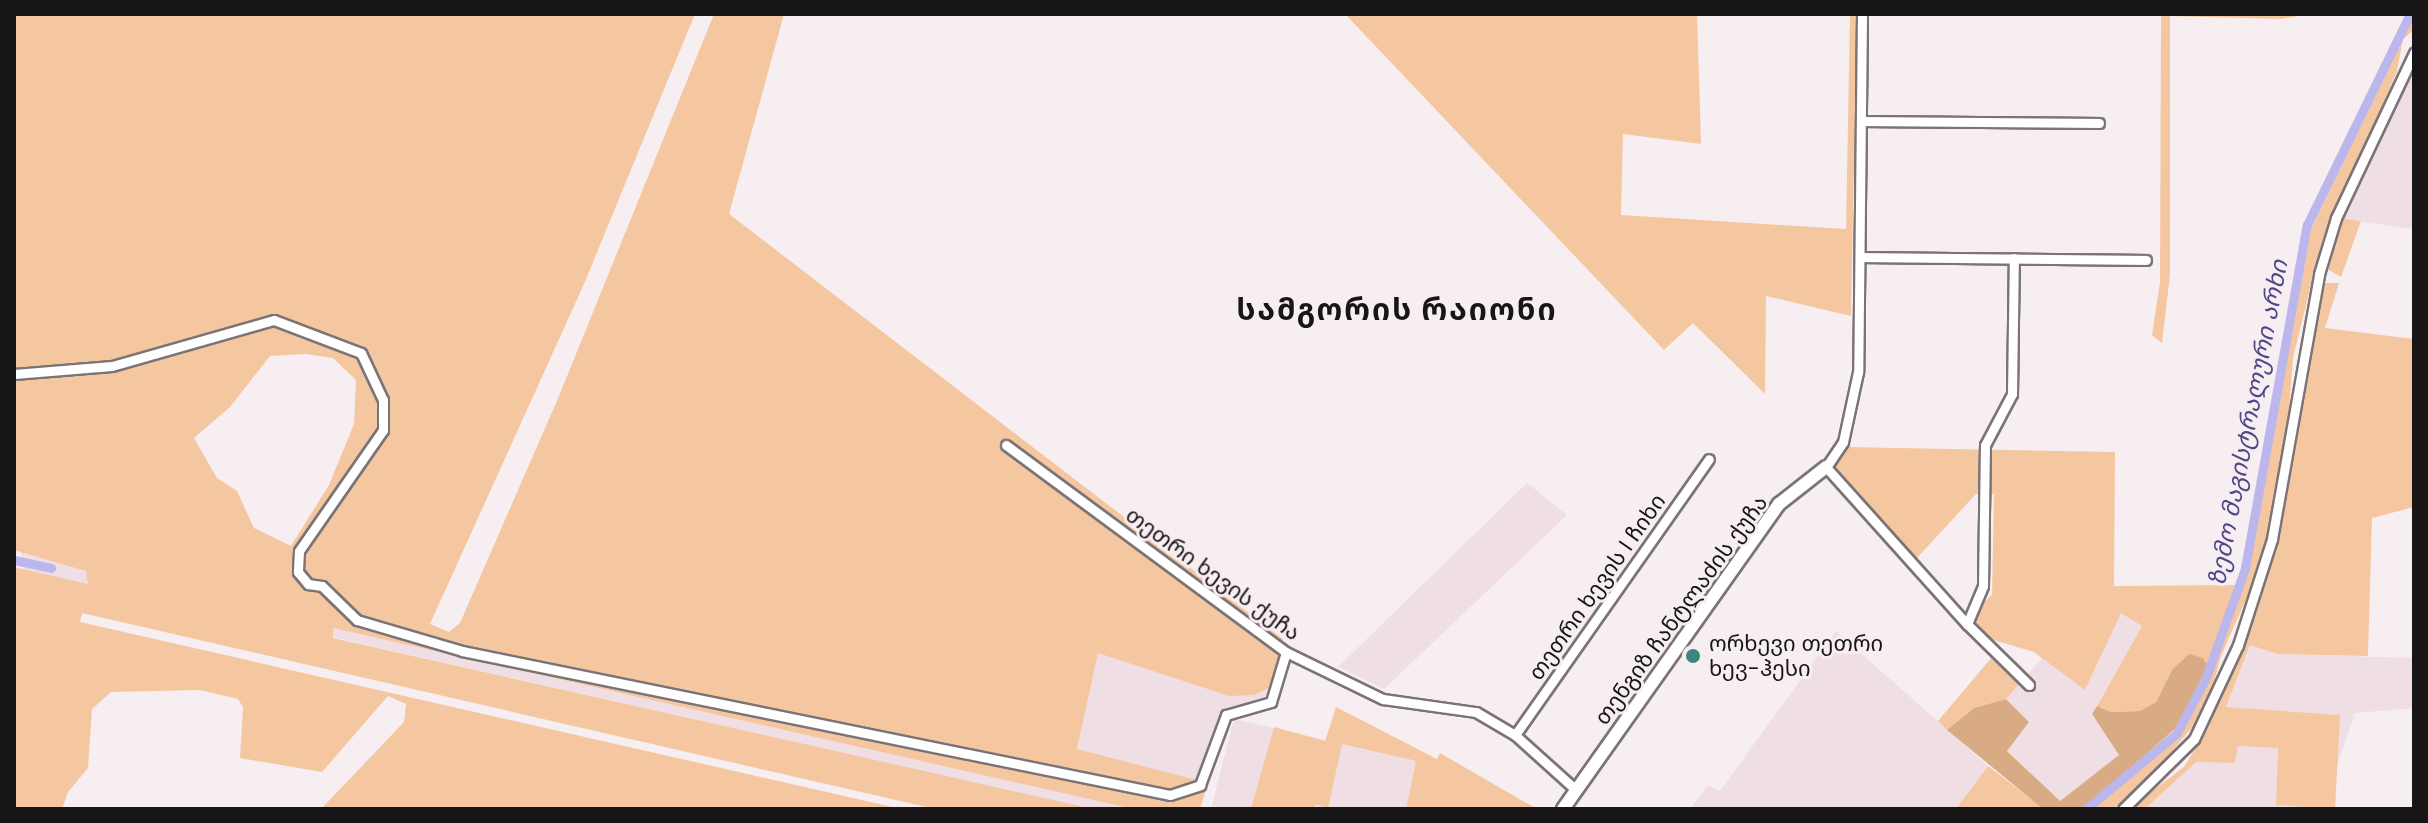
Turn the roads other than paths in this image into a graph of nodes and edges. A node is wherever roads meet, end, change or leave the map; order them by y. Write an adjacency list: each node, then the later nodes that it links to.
1 (1862, 14): 3 (street, თენგიზ ჩანტლაძის ქუჩა)
2 (2414, 53): 18 (street)
3 (1862, 121): 4 (street); 5 (street, თენგიზ ჩანტლაძის ქუჩა)
4 (2099, 123)
5 (1861, 257): 6 (street); 11 (street, თენგიზ ჩანტლაძის ქუჩა)
6 (2014, 258): 7 (street); 12 (street)
7 (2146, 260)
8 (14, 374): 13 (street)
9 (1006, 445): 13 (street, თეთრი ხევის ქუჩა)
10 (1709, 459): 15 (street, თეთრი ხევის I ჩიხი)
11 (1826, 467): 12 (street); 16 (street, თენგიზ ჩანტლაძის ქუჩა)
12 (1967, 624): 14 (street)
13 (1286, 652): 15 (street, თეთრი ხევის ქუჩა)
14 (2029, 685)
15 (1515, 735): 16 (street, თეთრი ხევის ქუჩა)
16 (1576, 790): 17 (street, თენგიზ ჩანტლაძის ქუჩა)
17 (1563, 809)
18 (2123, 809)

